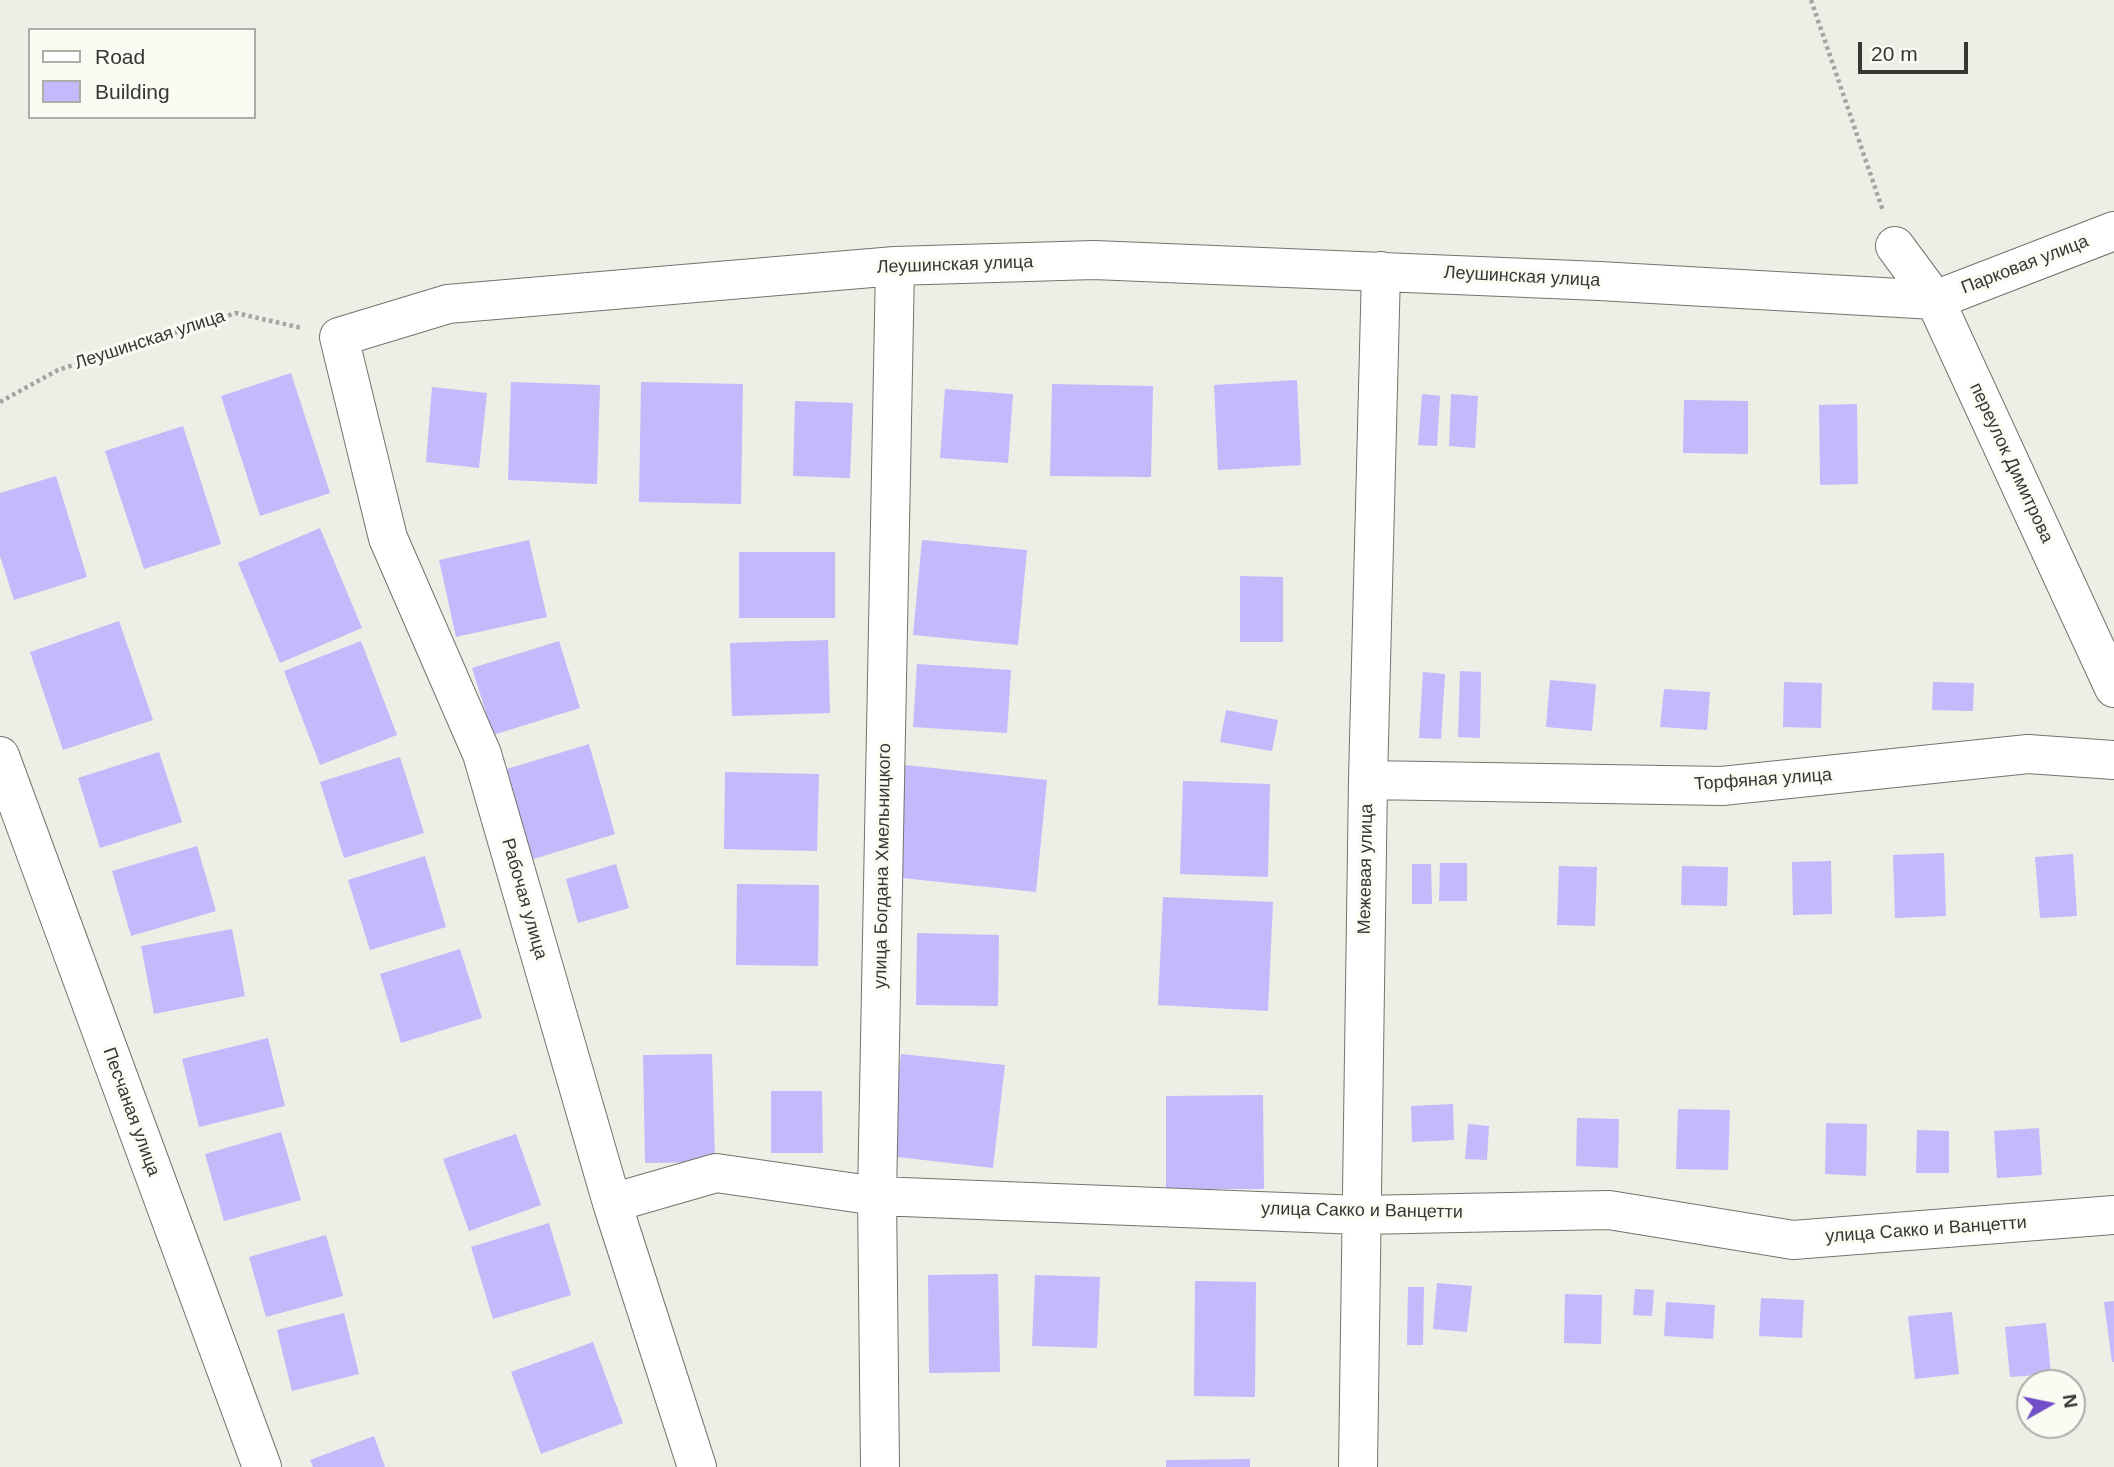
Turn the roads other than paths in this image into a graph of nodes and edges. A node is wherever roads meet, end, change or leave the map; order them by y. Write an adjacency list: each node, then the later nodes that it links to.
1 (2114, 231): 5 (street, Парковая улица)
2 (1895, 246): 5 (street, переулок Димитрова)
3 (895, 266): 4 (street, Леушинская улица); 6 (street, Леушинская улица); 11 (street, улица Богдана Хмельницкого)
4 (1381, 271): 5 (street, Леушинская улица); 10 (street, Межевая улица)
5 (1936, 300): 7 (street, переулок Димитрова)
6 (339, 337): 12 (street, Рабочая улица)
7 (2114, 688)
8 (0, 756): 15 (street, Песчаная улица)
9 (2114, 760): 10 (street, Торфяная улица)
10 (1368, 780): 13 (street, Межевая улица)
11 (877, 1196): 12 (street, улица Сакко и Ванцетти); 13 (street, улица Сакко и Ванцетти); 17 (street, улица Богдана Хмельницкого)
12 (612, 1203): 16 (street, Рабочая улица)
13 (1360, 1215): 14 (street, улица Сакко и Ванцетти); 18 (street, Межевая улица)
14 (2114, 1215)
15 (262, 1467)
16 (697, 1467)
17 (880, 1467)
18 (1358, 1467)

